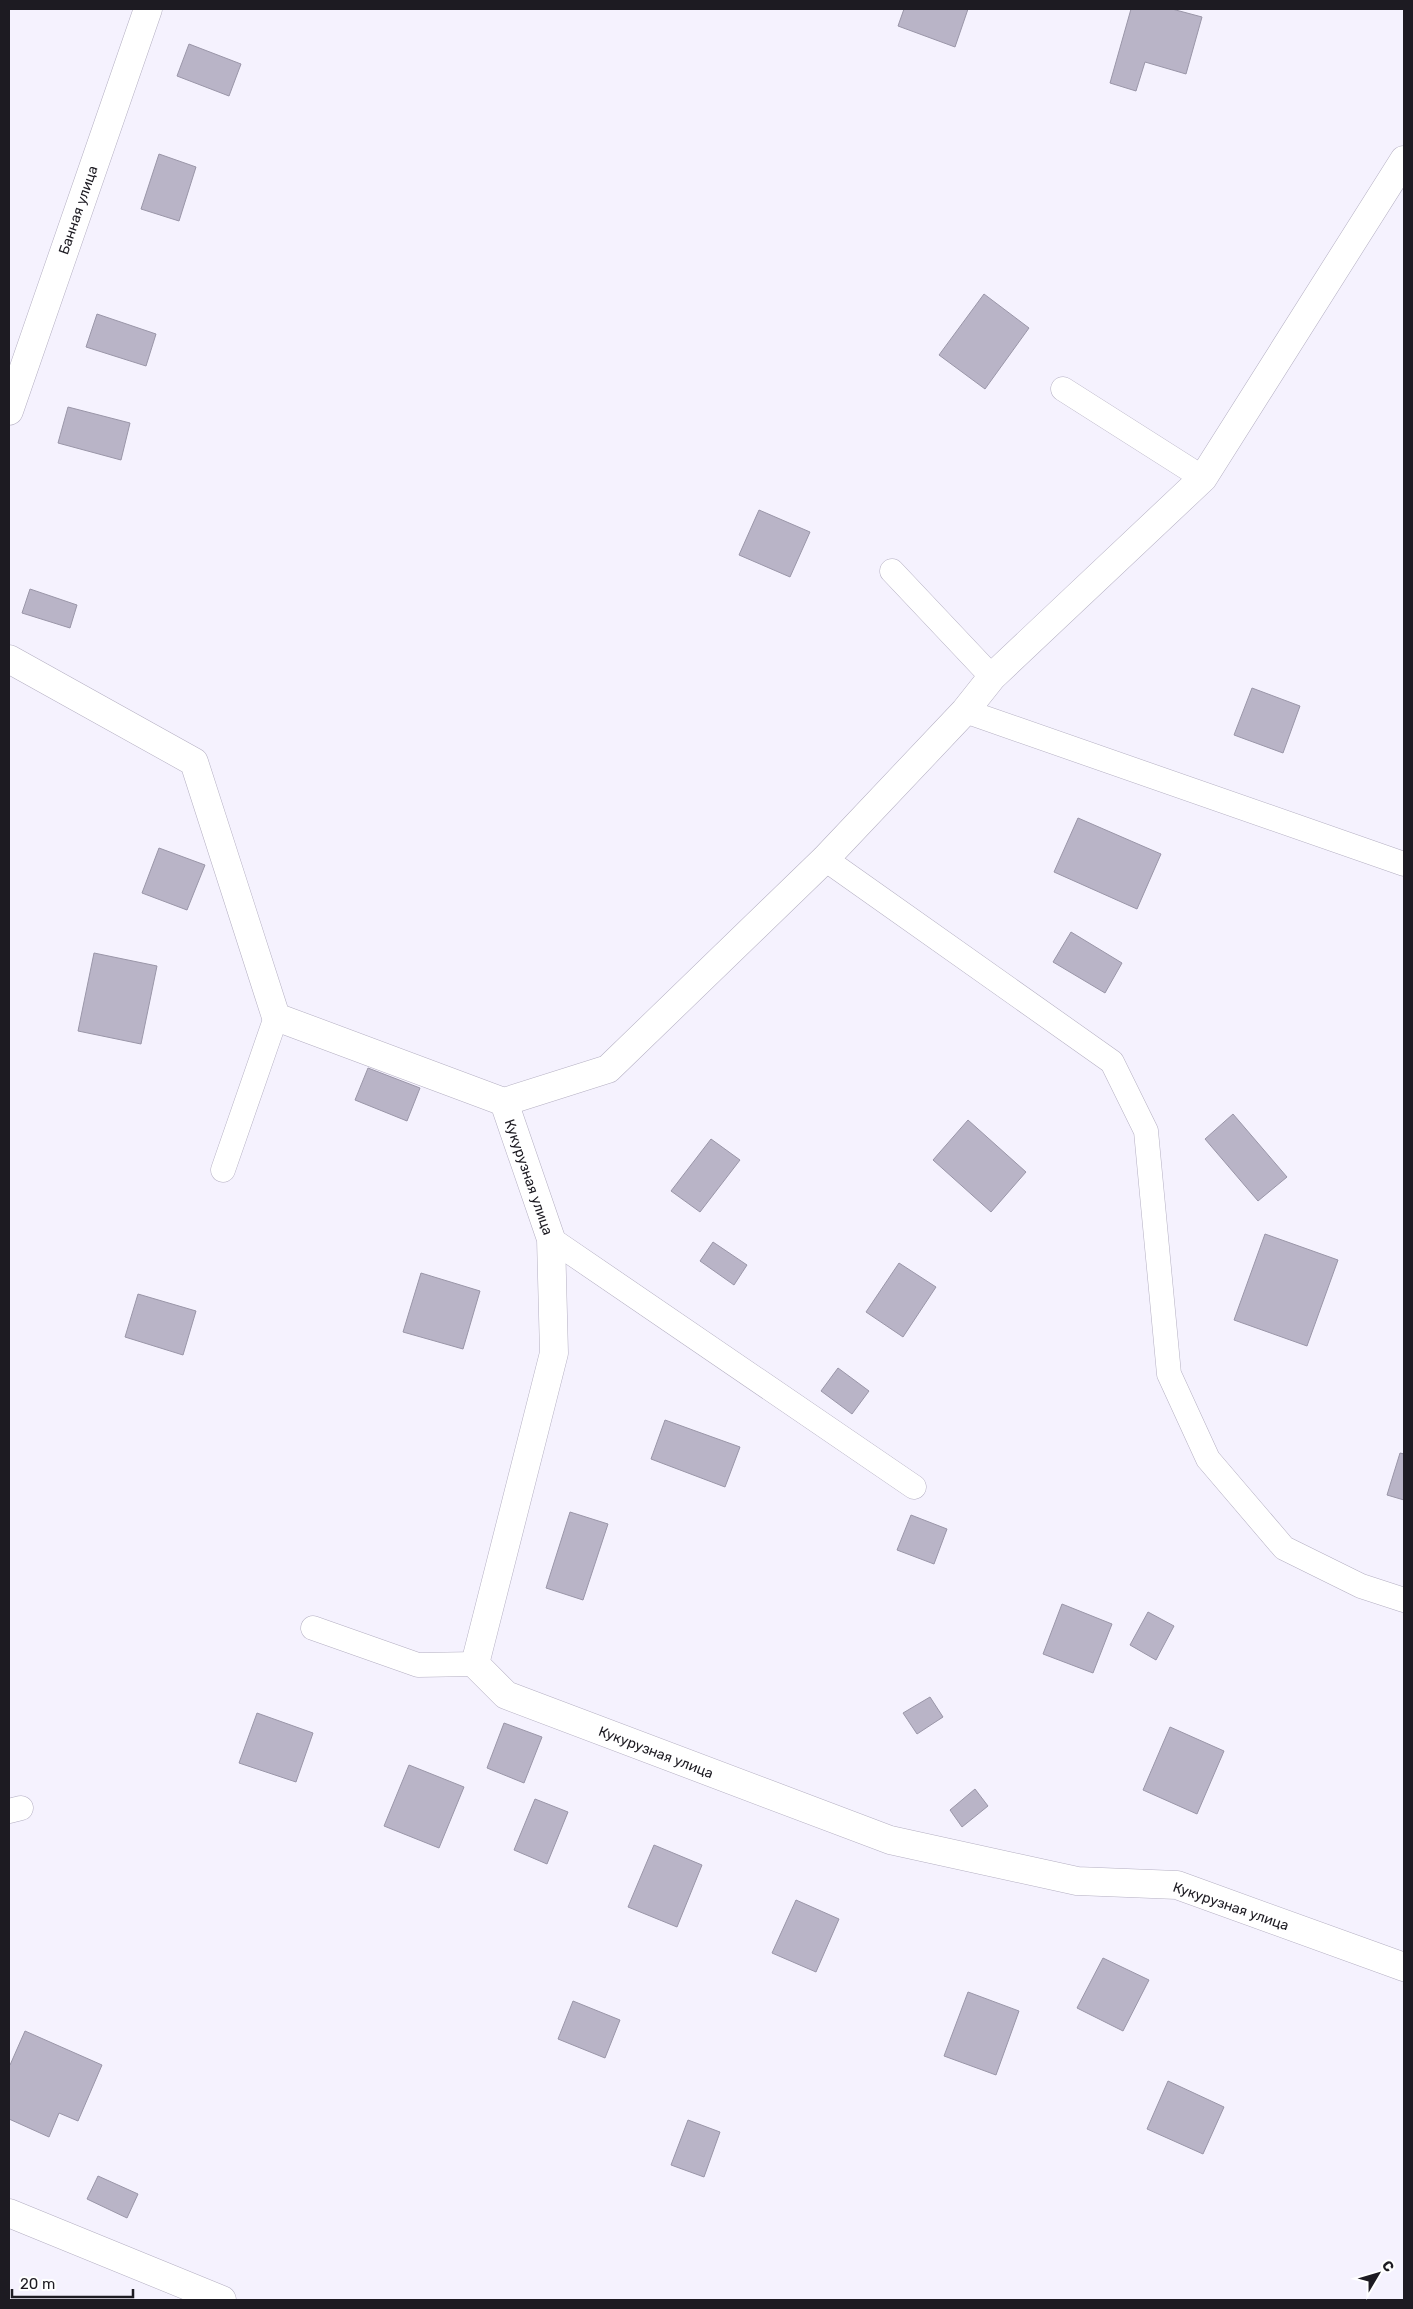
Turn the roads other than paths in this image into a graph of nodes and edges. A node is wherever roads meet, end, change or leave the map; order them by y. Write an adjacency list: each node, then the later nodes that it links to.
1 (148, 9): 4 (street, Банная улица)
2 (1404, 160): 5 (street)
3 (1063, 389): 5 (lane)
4 (9, 411)
5 (1203, 478): 8 (street)
6 (892, 571): 8 (lane)
7 (9, 659): 12 (street)
8 (992, 678): 9 (street)
9 (965, 711): 10 (street); 11 (lane)
10 (825, 860): 13 (street); 17 (lane)
11 (1404, 864)
12 (276, 1017): 13 (street); 14 (lane)
13 (504, 1102): 15 (street, Кукурузная улица)
14 (223, 1170)
15 (551, 1239): 16 (lane); 19 (street, Кукурузная улица)
16 (914, 1487)
17 (1404, 1600)
18 (313, 1628): 19 (lane)
19 (475, 1664): 20 (street, Кукурузная улица)
20 (1404, 1967)
21 (9, 2213): 22 (street)
22 (222, 2300)

